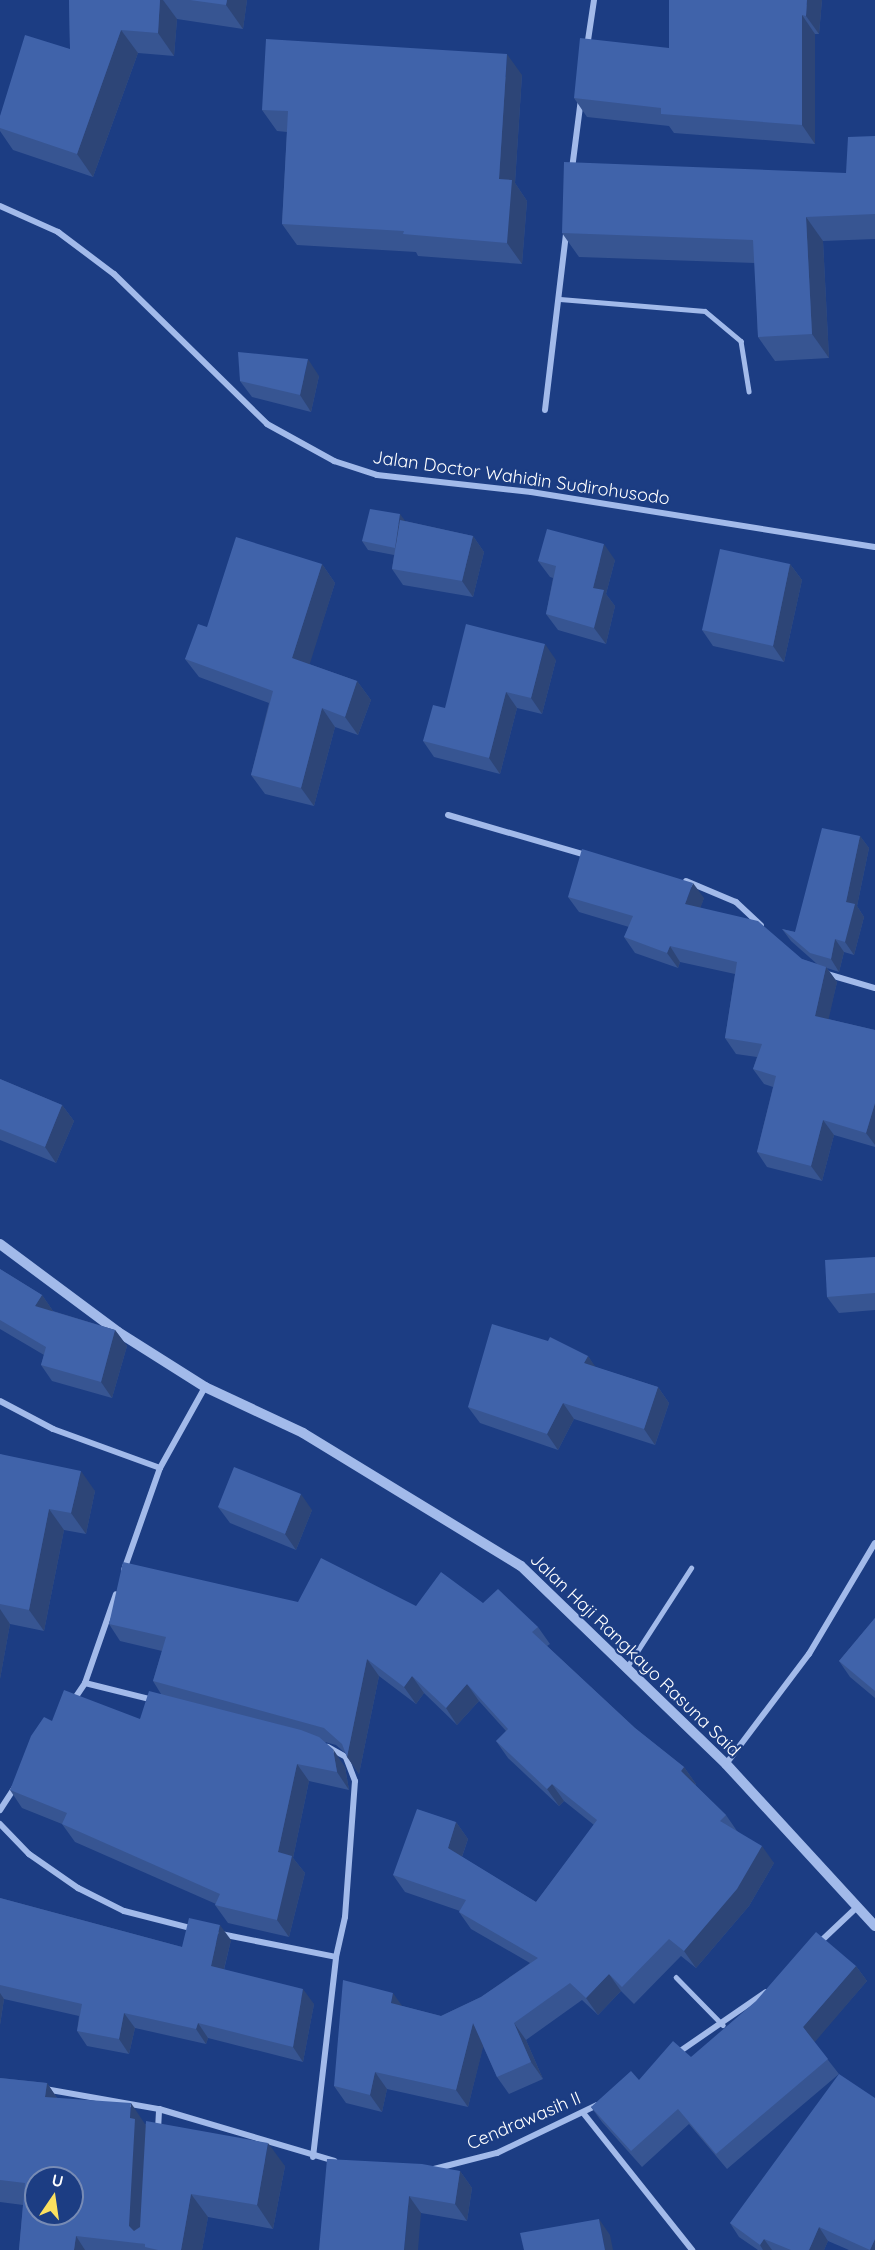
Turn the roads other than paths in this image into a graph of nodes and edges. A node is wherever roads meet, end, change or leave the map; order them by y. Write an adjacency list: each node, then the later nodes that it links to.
1 (594, 0): 2 (street)
2 (586, 53)
3 (582, 93): 4 (street)
4 (572, 174)
5 (0, 206): 10 (street, Jalan Doctor Wahidin Sudirohusodo)
6 (568, 219): 7 (street)
7 (561, 299): 8 (lane); 9 (street)
8 (749, 391)
9 (545, 410)
10 (875, 547)
11 (448, 815): 12 (street)
12 (593, 857)
13 (672, 877): 14 (street)
14 (772, 934)
15 (816, 970): 16 (street)
16 (875, 988)
17 (0, 1244): 18 (street, Jalan Haji Rangkayo Rasuna Said)
18 (205, 1388): 20 (street); 23 (street, Jalan Haji Rangkayo Rasuna Said)
19 (0, 1401): 20 (street)
20 (160, 1468): 24 (street)
21 (875, 1544): 28 (street)
22 (692, 1568): 23 (lane)
23 (627, 1667): 28 (street, Jalan Haji Rangkayo Rasuna Said)
24 (85, 1683): 25 (street); 26 (street)
25 (166, 1704)
26 (65, 1712)
27 (315, 1743): 37 (street)
28 (726, 1764): 32 (street, Jalan Haji Rangkayo Rasuna Said)
29 (20, 1780): 30 (street)
30 (0, 1810)
31 (0, 1824): 34 (street)
32 (857, 1907): 33 (street, Jalan Haji Rangkayo Rasuna Said); 36 (street)
33 (875, 1926)
34 (200, 1930)
35 (211, 1932): 37 (street)
36 (816, 1946)
37 (336, 1957): 47 (street)
38 (676, 1977): 40 (lane)
39 (775, 1985): 40 (street)
40 (723, 2025): 41 (street)
41 (667, 2060)
42 (34, 2087): 44 (street)
43 (602, 2102): 45 (street, Cendrawasih II)
44 (159, 2109): 46 (street); 47 (street)
45 (584, 2114): 49 (street, Cendrawasih II); 50 (street)
46 (157, 2144)
47 (313, 2157): 48 (street)
48 (344, 2162)
49 (420, 2169)
50 (692, 2250)

